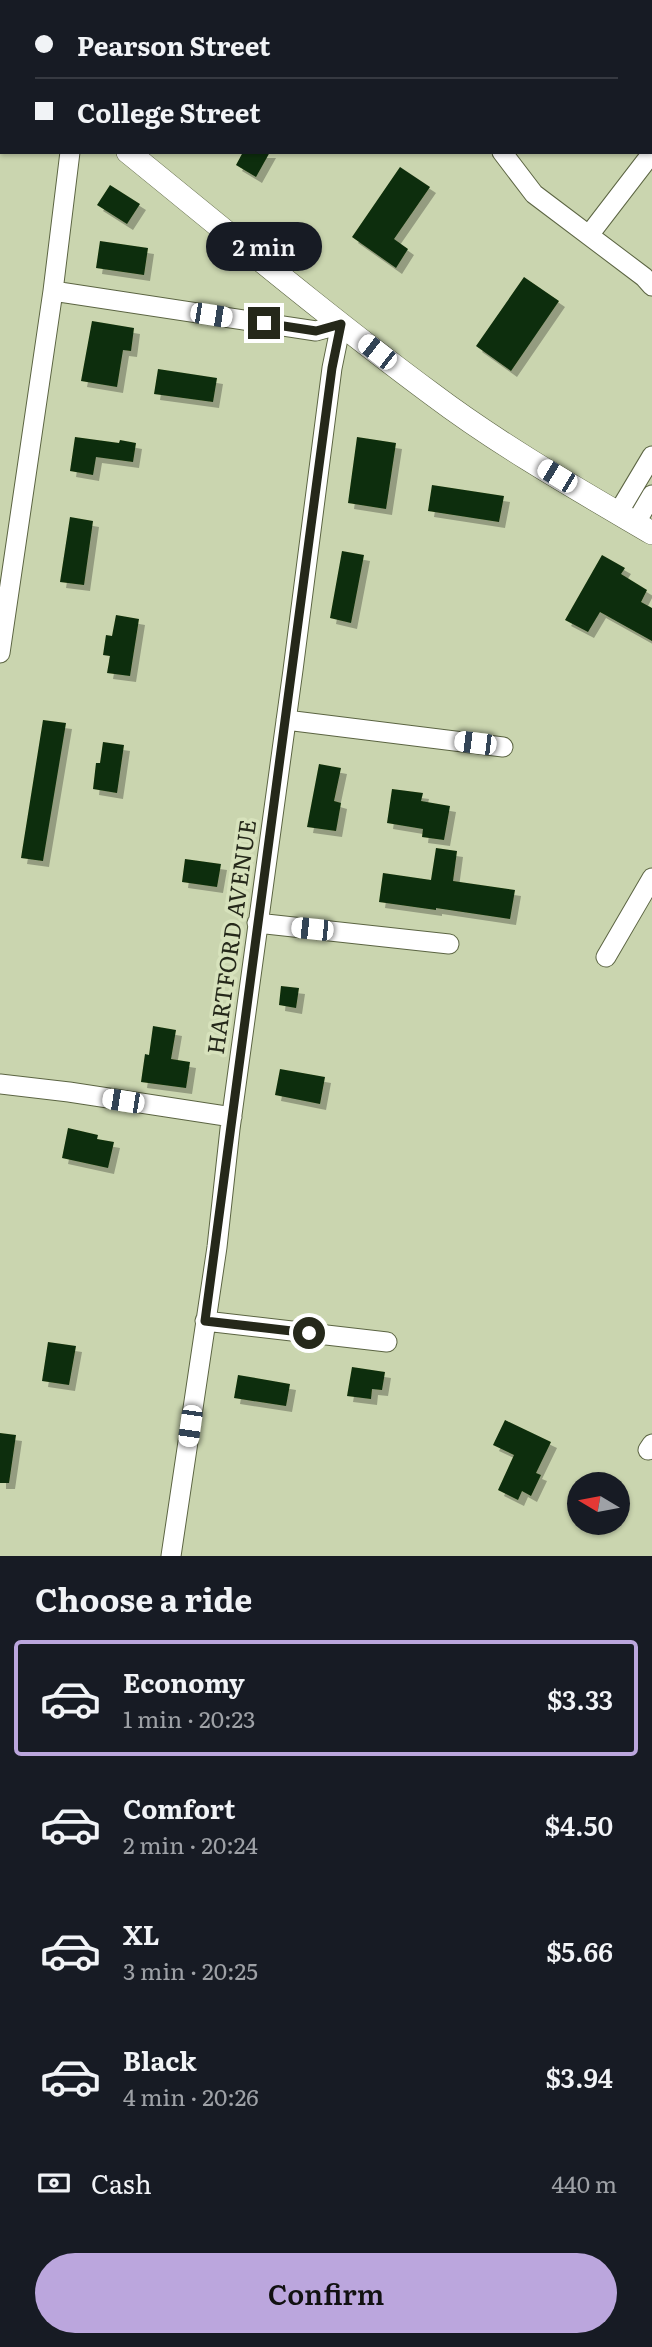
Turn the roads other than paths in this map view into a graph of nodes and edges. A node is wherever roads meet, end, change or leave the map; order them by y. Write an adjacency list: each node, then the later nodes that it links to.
1 (69, 154): 7 (street)
2 (130, 154): 8 (street)
3 (504, 154): 5 (street)
4 (651, 154): 5 (street)
5 (589, 235): 6 (street)
6 (652, 286)
7 (53, 290): 8 (street); 12 (street)
8 (341, 324): 11 (street); 13 (street, HARTFORD AVENUE)
9 (652, 456): 11 (street)
10 (652, 495): 11 (street)
11 (635, 523)
12 (0, 653)
13 (286, 720): 14 (street); 16 (street, HARTFORD AVENUE)
14 (503, 747)
15 (652, 878): 18 (street)
16 (257, 923): 17 (street); 20 (street, HARTFORD AVENUE)
17 (449, 944)
18 (606, 957)
19 (0, 1084): 20 (street)
20 (232, 1117): 21 (street, HARTFORD AVENUE)
21 (205, 1321): 22 (street); 23 (street, HARTFORD AVENUE)
22 (387, 1342)
23 (171, 1556)

